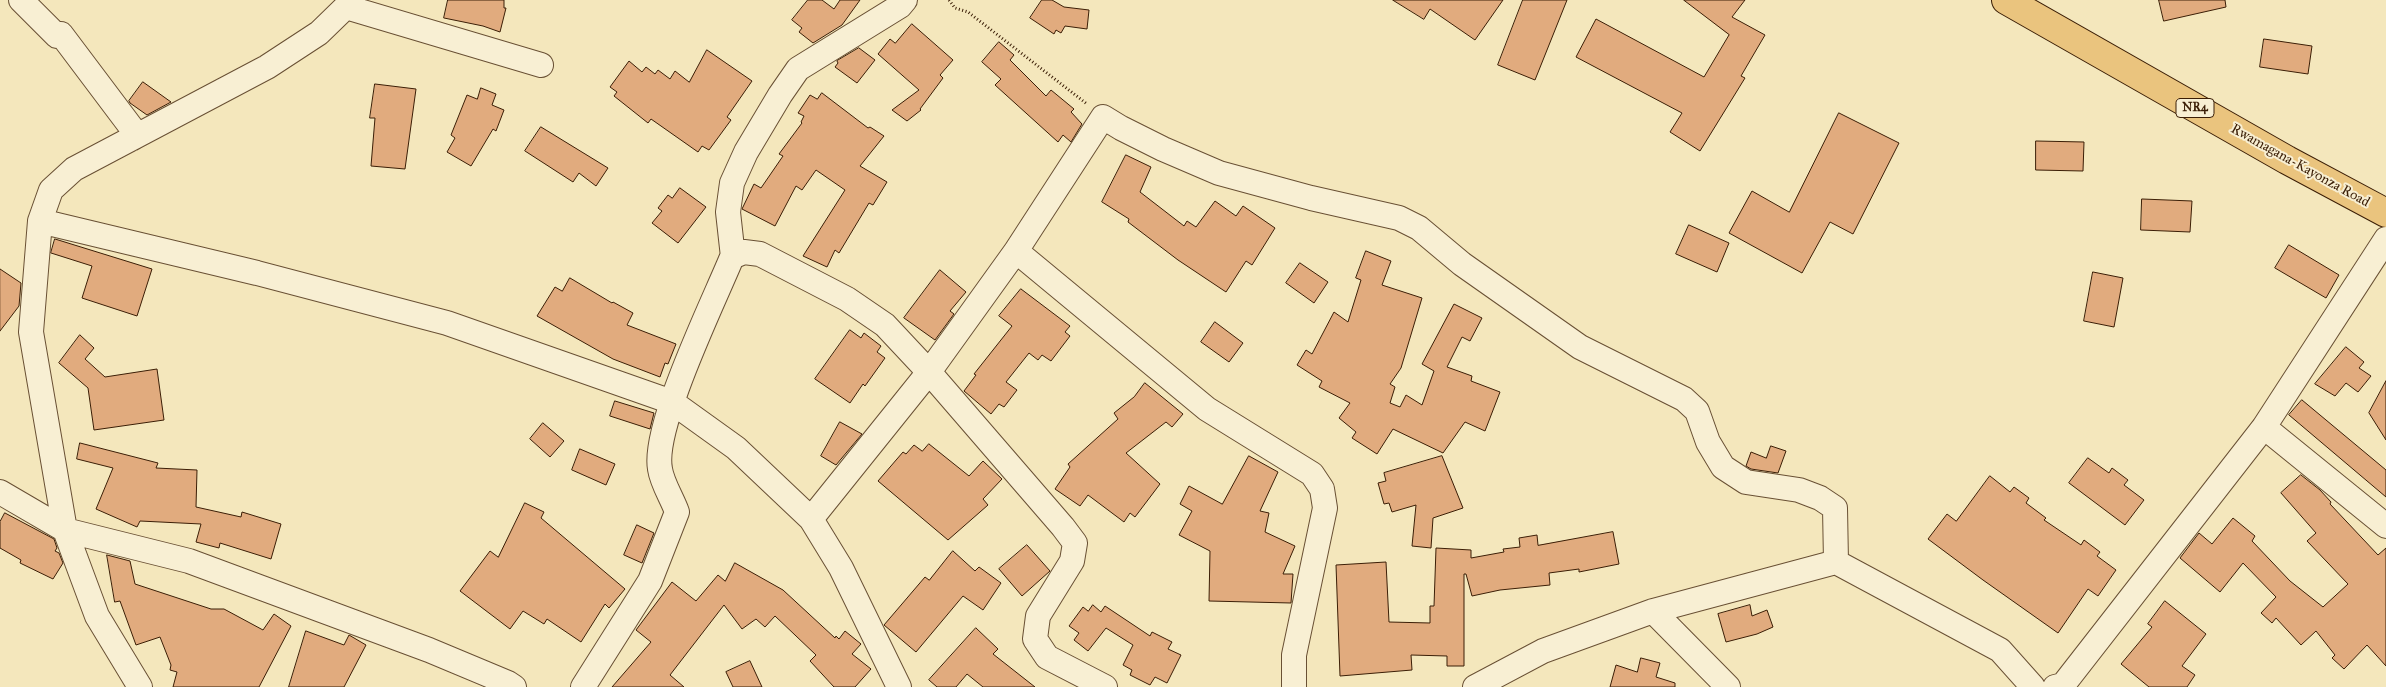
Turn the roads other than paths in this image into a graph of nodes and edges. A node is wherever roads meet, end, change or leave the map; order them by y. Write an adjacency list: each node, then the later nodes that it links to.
1 (20, 0): 6 (street)
2 (905, 0): 11 (street)
3 (2006, 0): 7 (highway, Rwamagana-Kayonza Road / NR4)
4 (350, 4): 5 (street); 6 (street)
5 (540, 65)
6 (133, 138): 8 (street)
7 (2386, 213)
8 (40, 221): 13 (street); 18 (street)
9 (2386, 239): 14 (street)
10 (1016, 251): 12 (street); 19 (street); 26 (street)
11 (733, 256): 12 (street); 13 (street)
12 (929, 372): 16 (street); 25 (street)
13 (672, 402): 16 (street); 23 (street)
14 (2264, 426): 17 (street); 30 (street)
15 (0, 492): 18 (street)
16 (811, 519): 24 (street)
17 (2386, 526)
18 (65, 530): 21 (street); 22 (street)
19 (1836, 562): 20 (street); 29 (street)
20 (1652, 611): 27 (street); 28 (street)
21 (140, 687)
22 (514, 687)
23 (583, 687)
24 (899, 687)
25 (1105, 687)
26 (1294, 687)
27 (1475, 687)
28 (1728, 687)
29 (2033, 687)
30 (2055, 687)

